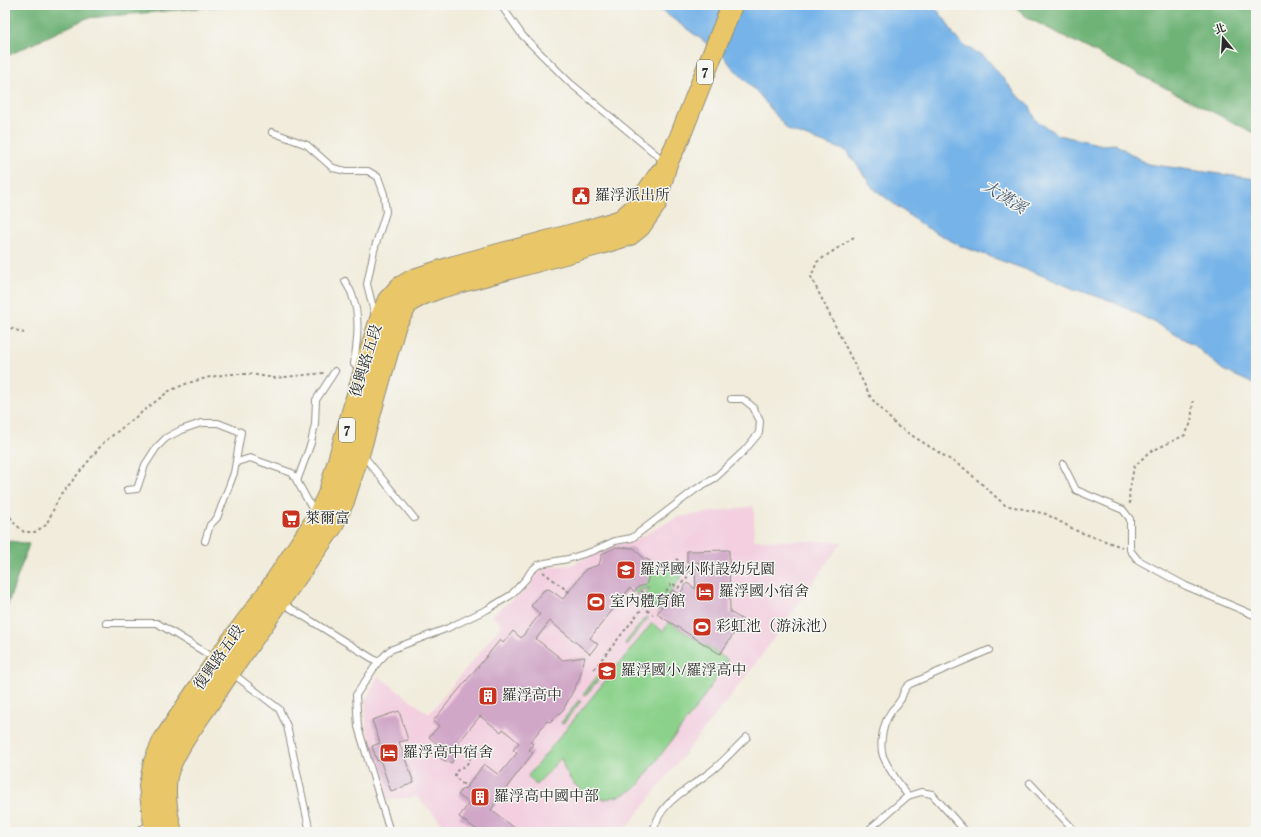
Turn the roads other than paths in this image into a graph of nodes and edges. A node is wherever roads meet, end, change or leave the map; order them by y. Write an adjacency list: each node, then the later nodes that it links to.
1 (501, 5): 4 (lane)
2 (732, 5): 4 (main road, 復興路五段 / 7)
3 (272, 132): 7 (lane)
4 (668, 163): 6 (main road, 復興路五段 / 7)
5 (345, 281): 8 (lane)
6 (418, 287): 7 (main road, 復興路五段 / 7); 11 (main road, 復興路五段 / 7)
7 (378, 325): 17 (main road, 復興路五段 / 7)
8 (354, 364)
9 (335, 371): 14 (lane)
10 (731, 398): 23 (lane)
11 (360, 451): 16 (lane); 17 (main road, 復興路五段 / 7)
12 (236, 462): 14 (lane); 15 (lane); 18 (lane)
13 (1063, 464): 20 (lane)
14 (297, 481): 17 (lane)
15 (127, 490)
16 (414, 518)
17 (325, 522): 19 (main road, 復興路五段 / 7)
18 (205, 541)
19 (274, 597): 23 (lane); 24 (main road, 復興路五段 / 7)
20 (1256, 616)
21 (106, 623): 24 (lane)
22 (988, 650): 27 (lane)
23 (378, 662): 31 (lane)
24 (224, 666): 28 (main road, 復興路五段 / 7); 29 (main road, 復興路五段 / 7); 30 (lane)
25 (746, 737): 32 (lane)
26 (1030, 783): 35 (lane)
27 (908, 796): 33 (lane); 34 (lane)
28 (149, 829)
29 (172, 832)
30 (310, 832)
31 (390, 832)
32 (653, 832)
33 (866, 832)
34 (966, 832)
35 (1076, 832)

